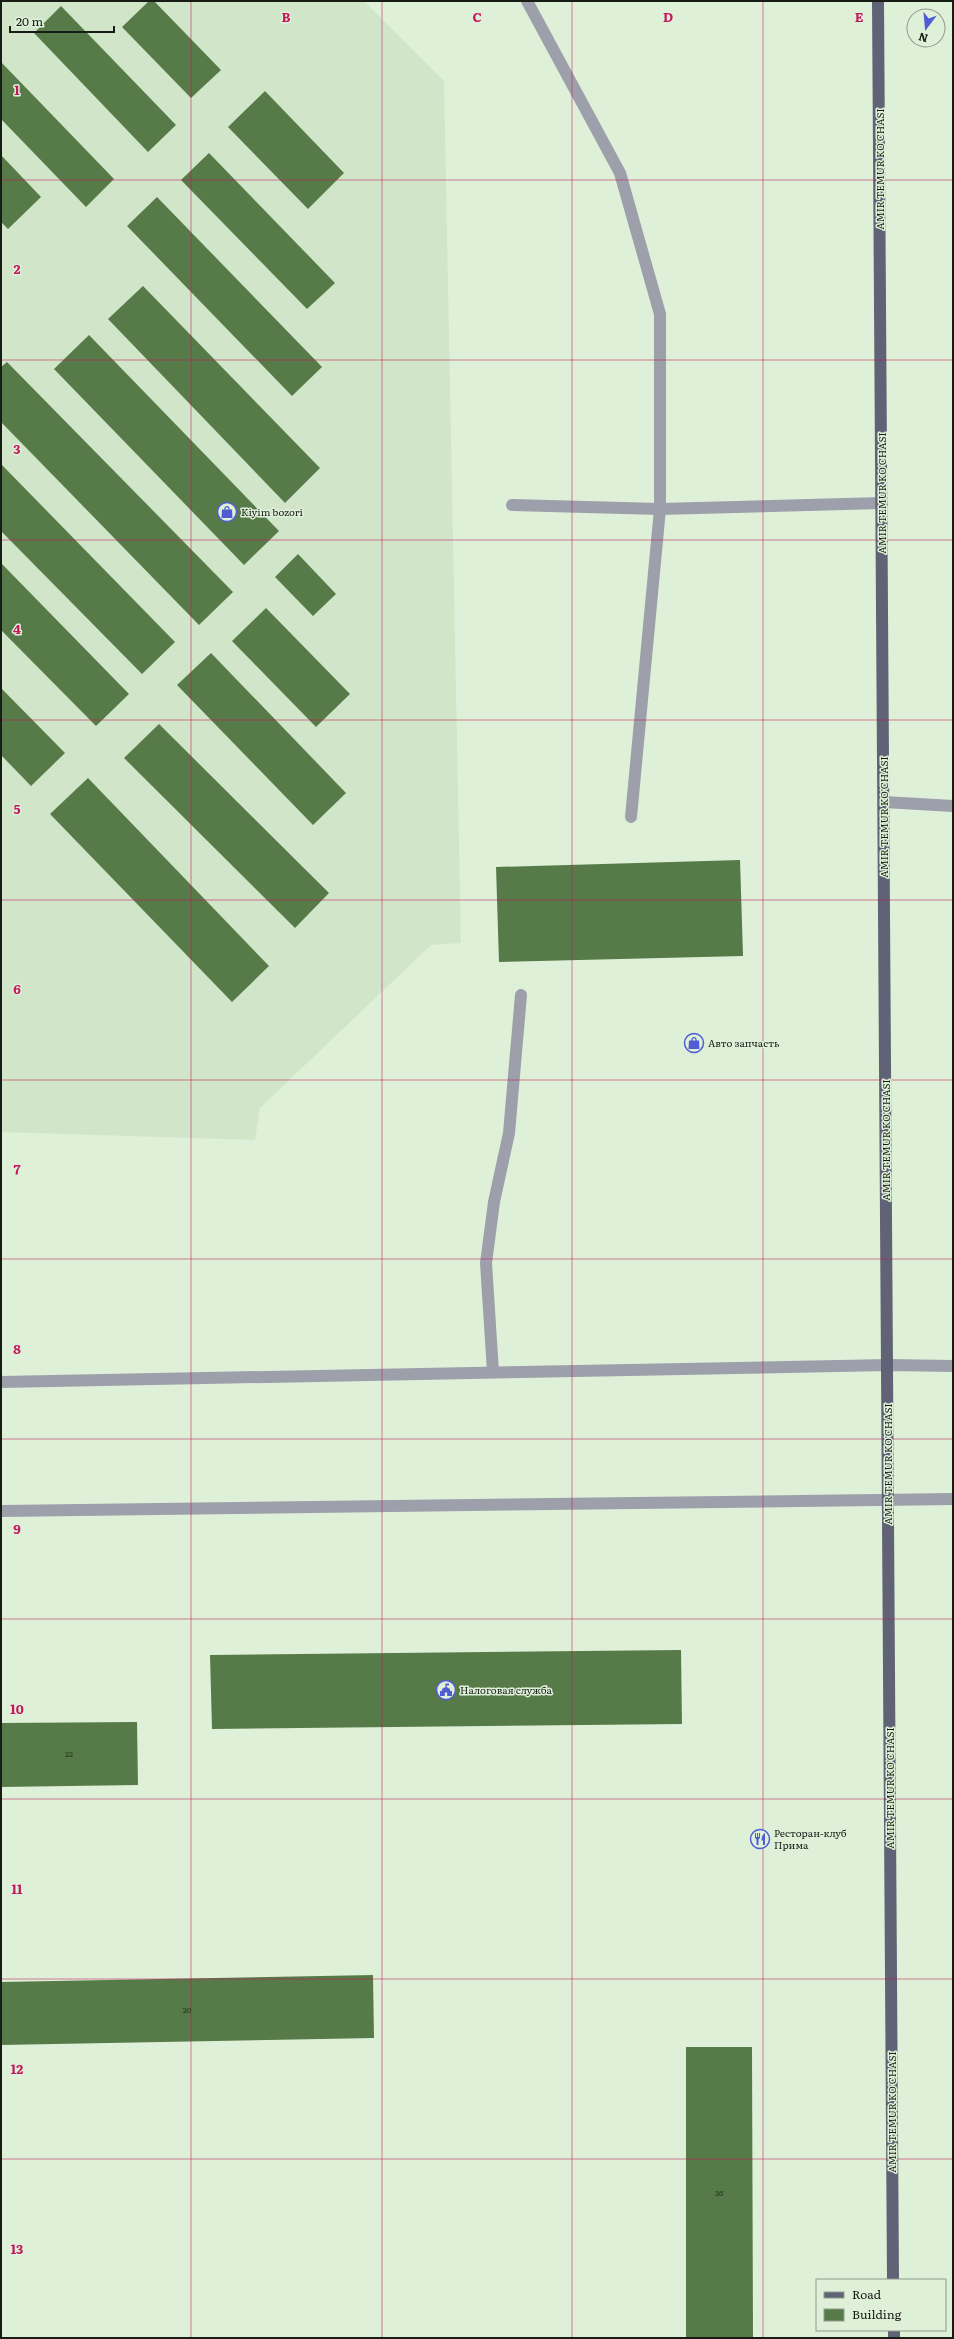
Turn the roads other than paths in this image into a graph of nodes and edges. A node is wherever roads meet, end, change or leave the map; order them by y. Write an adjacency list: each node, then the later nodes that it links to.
1 (527, 1): 5 (street)
2 (878, 1): 3 (main road, AMIR TEMUR KO'CHASI)
3 (882, 503): 5 (street); 6 (main road, AMIR TEMUR KO'CHASI)
4 (512, 505): 5 (street)
5 (660, 509): 8 (street)
6 (884, 802): 7 (street); 10 (main road, AMIR TEMUR KO'CHASI)
7 (953, 806)
8 (631, 817)
9 (521, 995): 12 (street)
10 (888, 1365): 11 (street); 12 (street); 14 (main road, AMIR TEMUR KO'CHASI)
11 (953, 1366)
12 (493, 1372): 13 (street)
13 (1, 1382)
14 (888, 1498): 15 (street); 16 (street); 17 (main road, AMIR TEMUR KO'CHASI)
15 (953, 1499)
16 (1, 1511)
17 (893, 2279)

